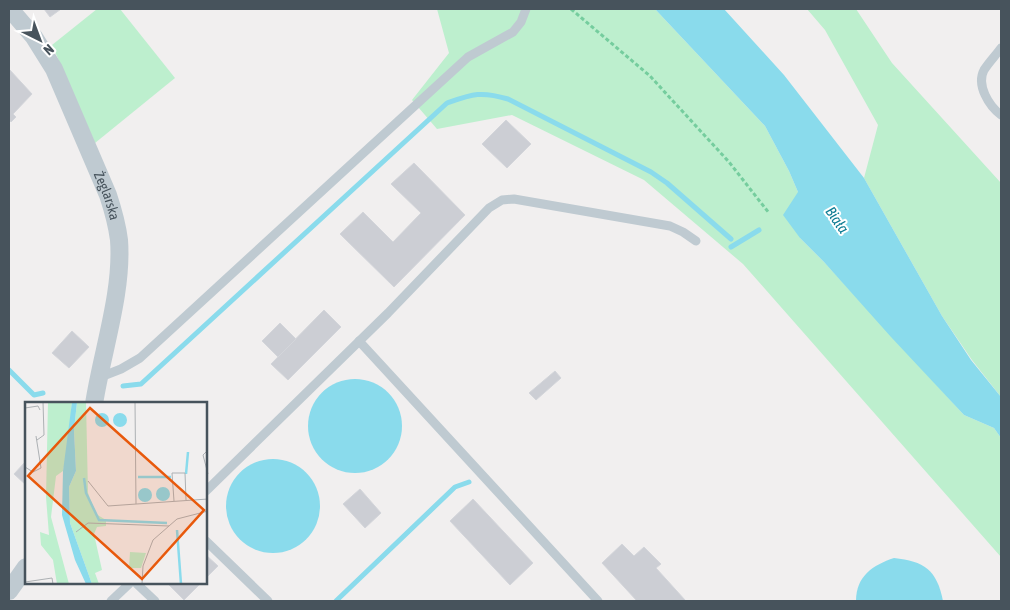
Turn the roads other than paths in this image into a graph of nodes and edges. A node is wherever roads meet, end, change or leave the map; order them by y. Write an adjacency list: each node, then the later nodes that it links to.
1 (10, 9): 7 (street, Żeglarska)
2 (526, 9): 7 (lane)
3 (1001, 48): 4 (lane)
4 (1001, 115)
5 (696, 241): 6 (lane)
6 (359, 341): 9 (lane); 18 (lane)
7 (98, 378): 8 (street, Żeglarska)
8 (94, 402)
9 (208, 489)
10 (208, 543): 17 (lane)
11 (25, 568): 14 (street)
12 (128, 585): 15 (lane)
13 (138, 585): 16 (lane)
14 (9, 591)
15 (111, 601)
16 (155, 601)
17 (268, 601)
18 (598, 601)

